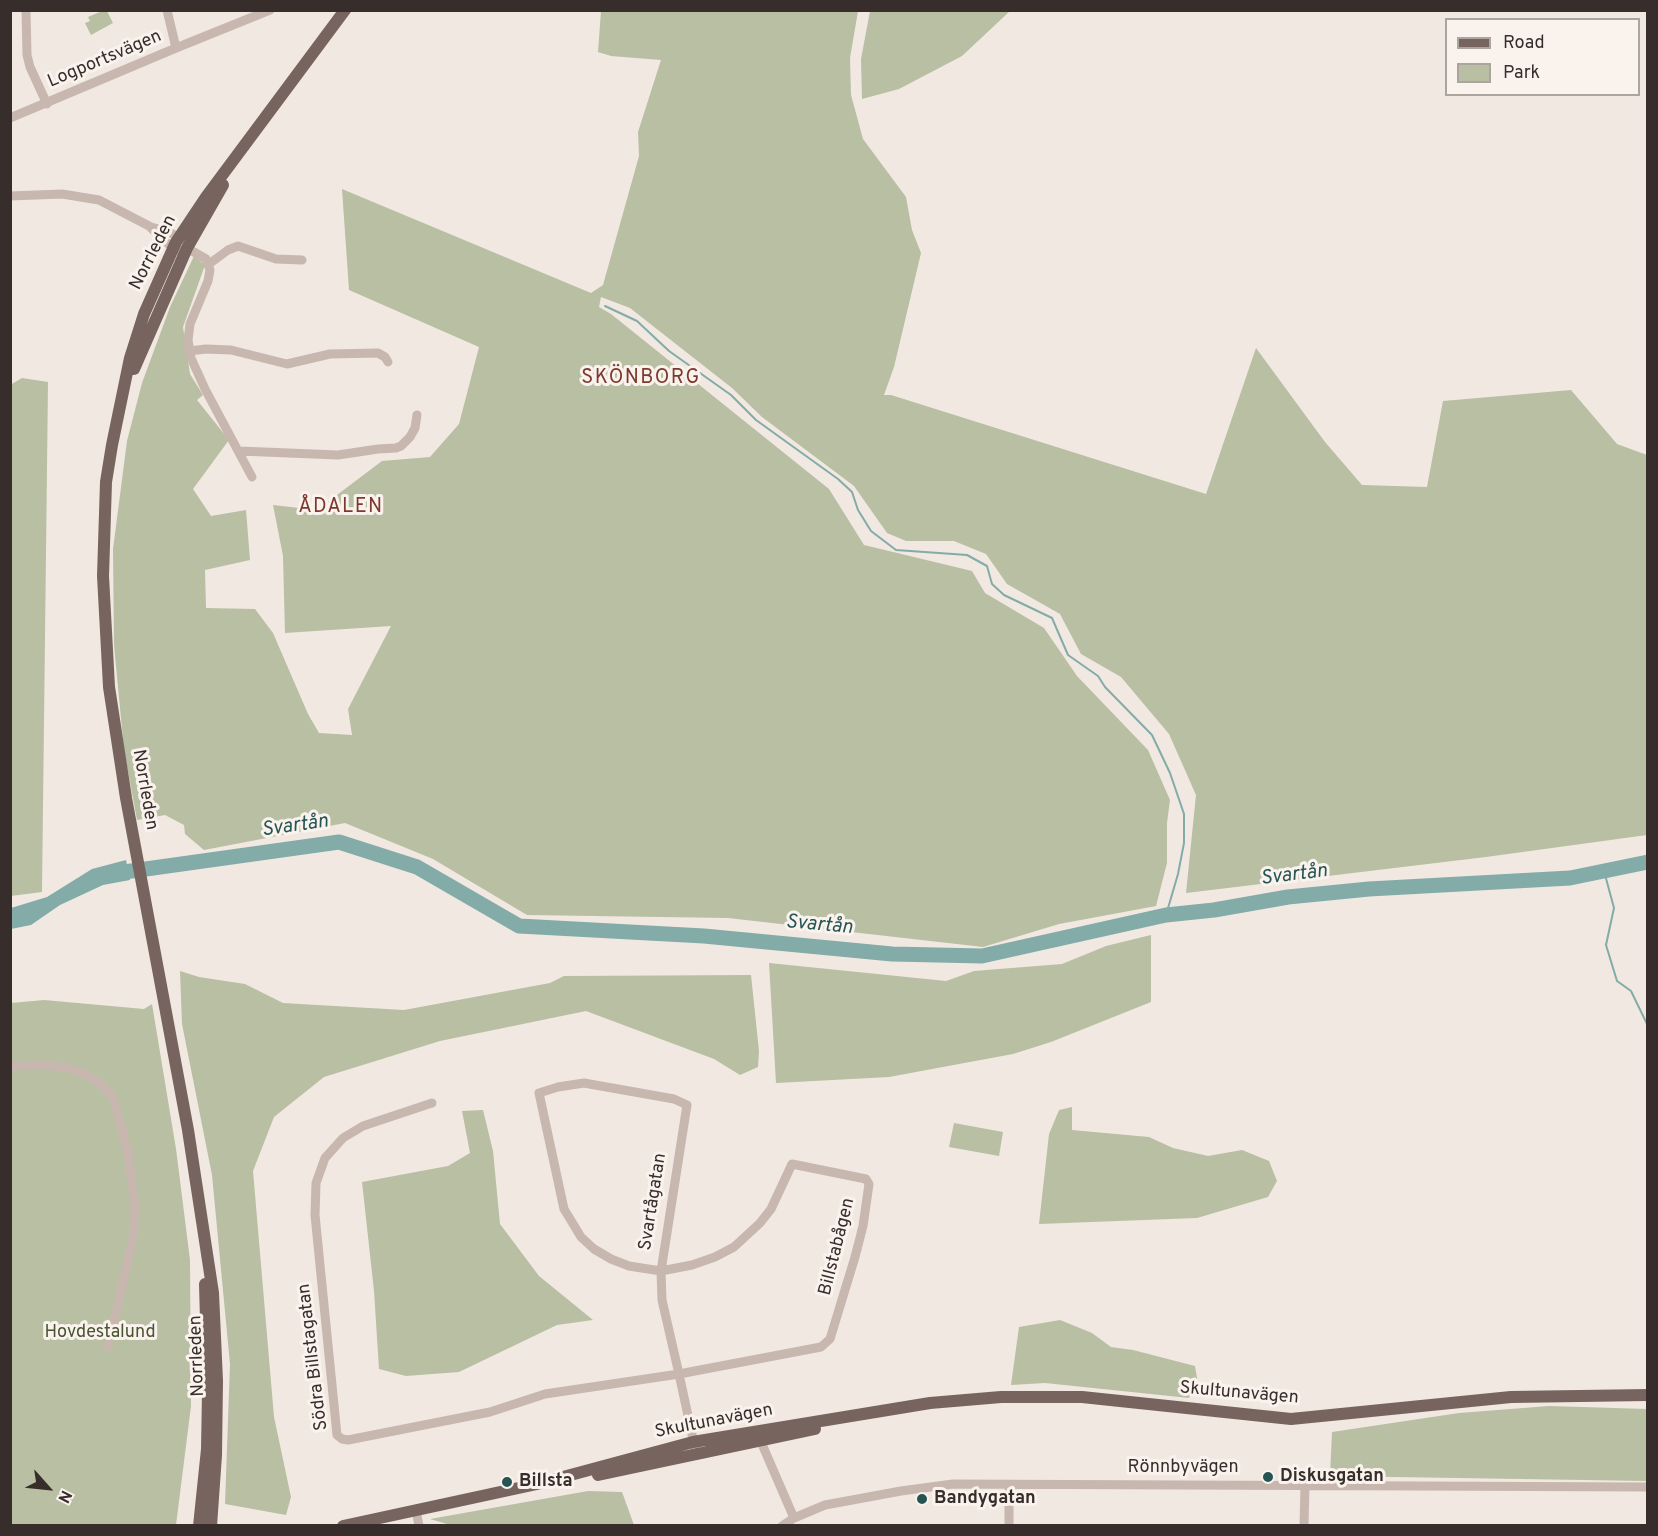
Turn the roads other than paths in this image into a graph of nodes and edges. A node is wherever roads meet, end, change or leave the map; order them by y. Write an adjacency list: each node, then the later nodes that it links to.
1 (26, 10): 7 (street, Logportsvägen)
2 (166, 10): 6 (street, Logportsvägen)
3 (270, 10): 5 (street, Logportsvägen)
4 (345, 10): 10 (main road, Norrleden)
5 (248, 15): 6 (street, Logportsvägen)
6 (176, 48): 7 (street, Logportsvägen)
7 (46, 104): 8 (street, Logportsvägen)
8 (10, 118)
9 (10, 196): 10 (street)
10 (183, 246): 12 (street); 21 (main road, Norrleden)
11 (302, 260): 12 (street)
12 (209, 264): 13 (street)
13 (189, 351): 14 (street); 16 (street)
14 (388, 362)
15 (417, 415): 16 (street)
16 (239, 451): 17 (street)
17 (252, 477)
18 (10, 1066): 23 (street)
19 (540, 1092): 22 (street, Billstabågen); 22 (street, Svartågatan)
20 (432, 1103): 24 (street, Södra Billstagatan)
21 (197, 1187): 33 (main road, Norrleden); 34 (main road, Norrleden)
22 (660, 1271): 24 (street, Svartågatan); 24 (street, Billstabågen)
23 (108, 1347)
24 (679, 1374): 27 (street, Svartågatan)
25 (1647, 1395): 26 (main road, Skultunavägen)
26 (758, 1435): 27 (main road, Skultunavägen); 32 (street)
27 (695, 1448): 31 (main road, Skultunavägen)
28 (1305, 1484): 29 (street, Rönnbyvägen); 30 (street, Rönnbyvägen); 39 (street)
29 (1009, 1485): 32 (street, Rönnbyvägen); 38 (street)
30 (1647, 1487)
31 (416, 1510): 35 (main road, Skultunavägen); 36 (street)
32 (794, 1518): 37 (street, Rönnbyvägen)
33 (213, 1524)
34 (199, 1526)
35 (343, 1526)
36 (419, 1526)
37 (782, 1526)
38 (1009, 1526)
39 (1304, 1526)

